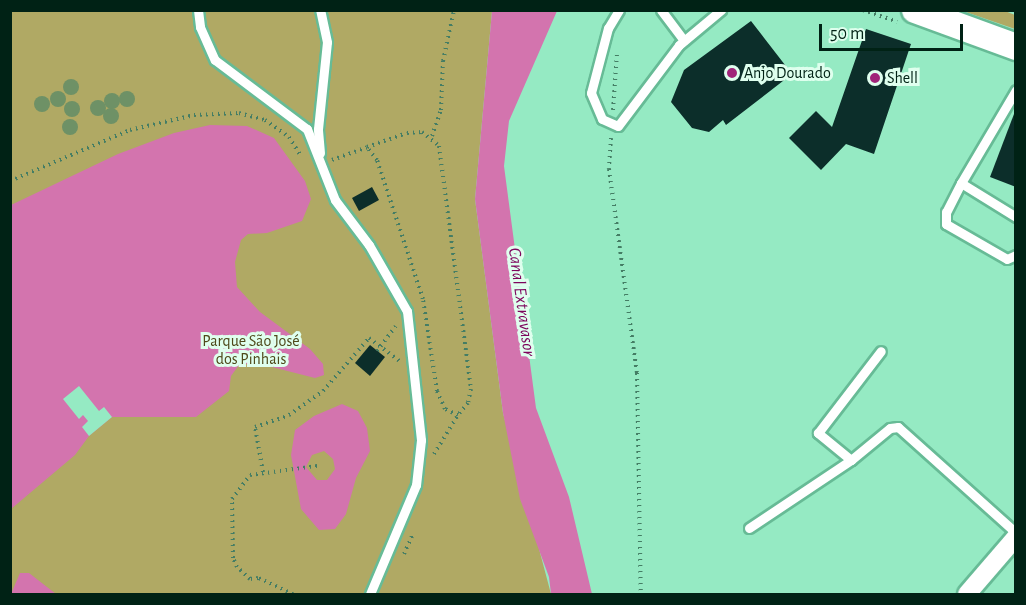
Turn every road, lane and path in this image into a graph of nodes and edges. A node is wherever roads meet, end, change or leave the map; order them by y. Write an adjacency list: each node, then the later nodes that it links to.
1 (198, 10): 15 (lane)
2 (320, 10): 15 (lane)
3 (453, 10): 13 (path)
4 (619, 10): 12 (lane)
5 (661, 10): 8 (lane)
6 (721, 10): 8 (lane)
7 (915, 10): 10 (main road)
8 (684, 40): 12 (lane)
9 (617, 45): 12 (path)
10 (1016, 47)
11 (1016, 90): 17 (lane)
12 (612, 125): 32 (path)
13 (432, 136): 14 (path); 14 (path)
14 (367, 147): 15 (path)
15 (321, 164): 16 (path); 20 (lane)
16 (10, 181)
17 (961, 183): 18 (lane); 19 (lane)
18 (1016, 217)
19 (1016, 255)
20 (407, 311): 21 (path); 24 (lane)
21 (380, 347): 22 (path); 24 (path); 27 (path)
22 (377, 351)
23 (881, 351): 25 (lane)
24 (415, 374): 31 (lane)
25 (851, 460): 28 (lane); 29 (lane)
26 (317, 466): 30 (path)
27 (263, 472)
28 (749, 528)
29 (1016, 535): 33 (street)
30 (293, 594)
31 (370, 594)
32 (641, 594)
33 (967, 594)

